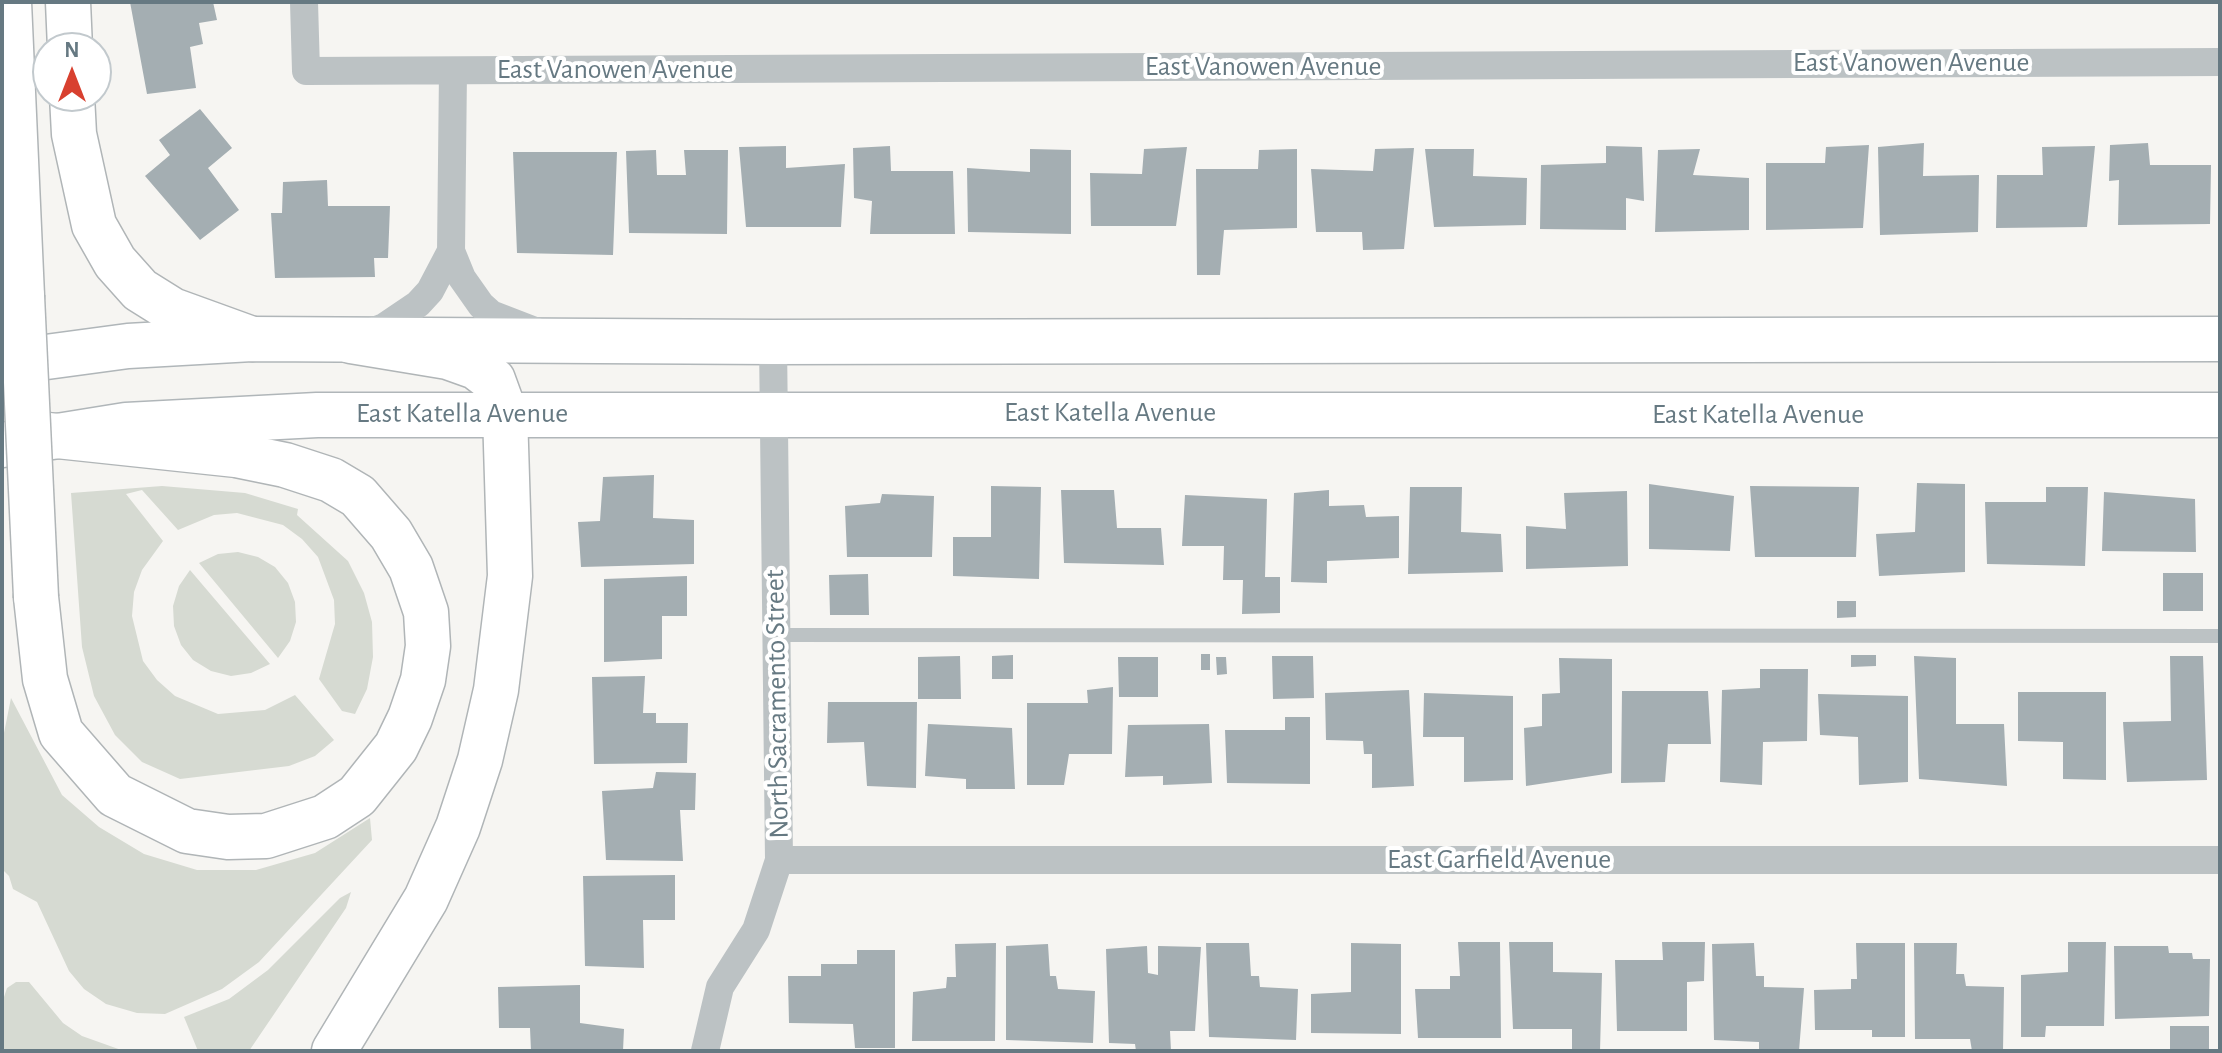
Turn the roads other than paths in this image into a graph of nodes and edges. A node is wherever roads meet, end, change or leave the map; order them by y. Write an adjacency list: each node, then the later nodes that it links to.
1 (9, 2): 18 (main road, bridge)
2 (68, 2): 4 (main road)
3 (304, 2): 6 (street, East Vanowen Avenue)
4 (69, 32)
5 (2220, 62): 6 (street, East Vanowen Avenue)
6 (453, 71): 8 (street)
7 (73, 112): 9 (main road)
8 (451, 251): 11 (street); 12 (street)
9 (252, 339): 11 (main road); 14 (main road)
10 (2220, 339): 13 (main road)
11 (351, 341): 12 (main road); 16 (main road)
12 (567, 342): 13 (main road)
13 (773, 342): 15 (street, North Sacramento Street)
14 (2, 363)
15 (773, 412): 16 (main road, East Katella Avenue); 17 (main road, East Katella Avenue); 20 (street, North Sacramento Street)
16 (505, 413): 18 (main road, East Katella Avenue); 24 (main road)
17 (2220, 415)
18 (48, 435): 19 (main road, East Katella Avenue)
19 (2, 445)
20 (778, 635): 21 (lane); 22 (street, North Sacramento Street)
21 (2220, 636)
22 (779, 860): 23 (street, East Garfield Avenue); 25 (street, North Sacramento Street)
23 (2220, 860)
24 (334, 1051)
25 (705, 1051)

